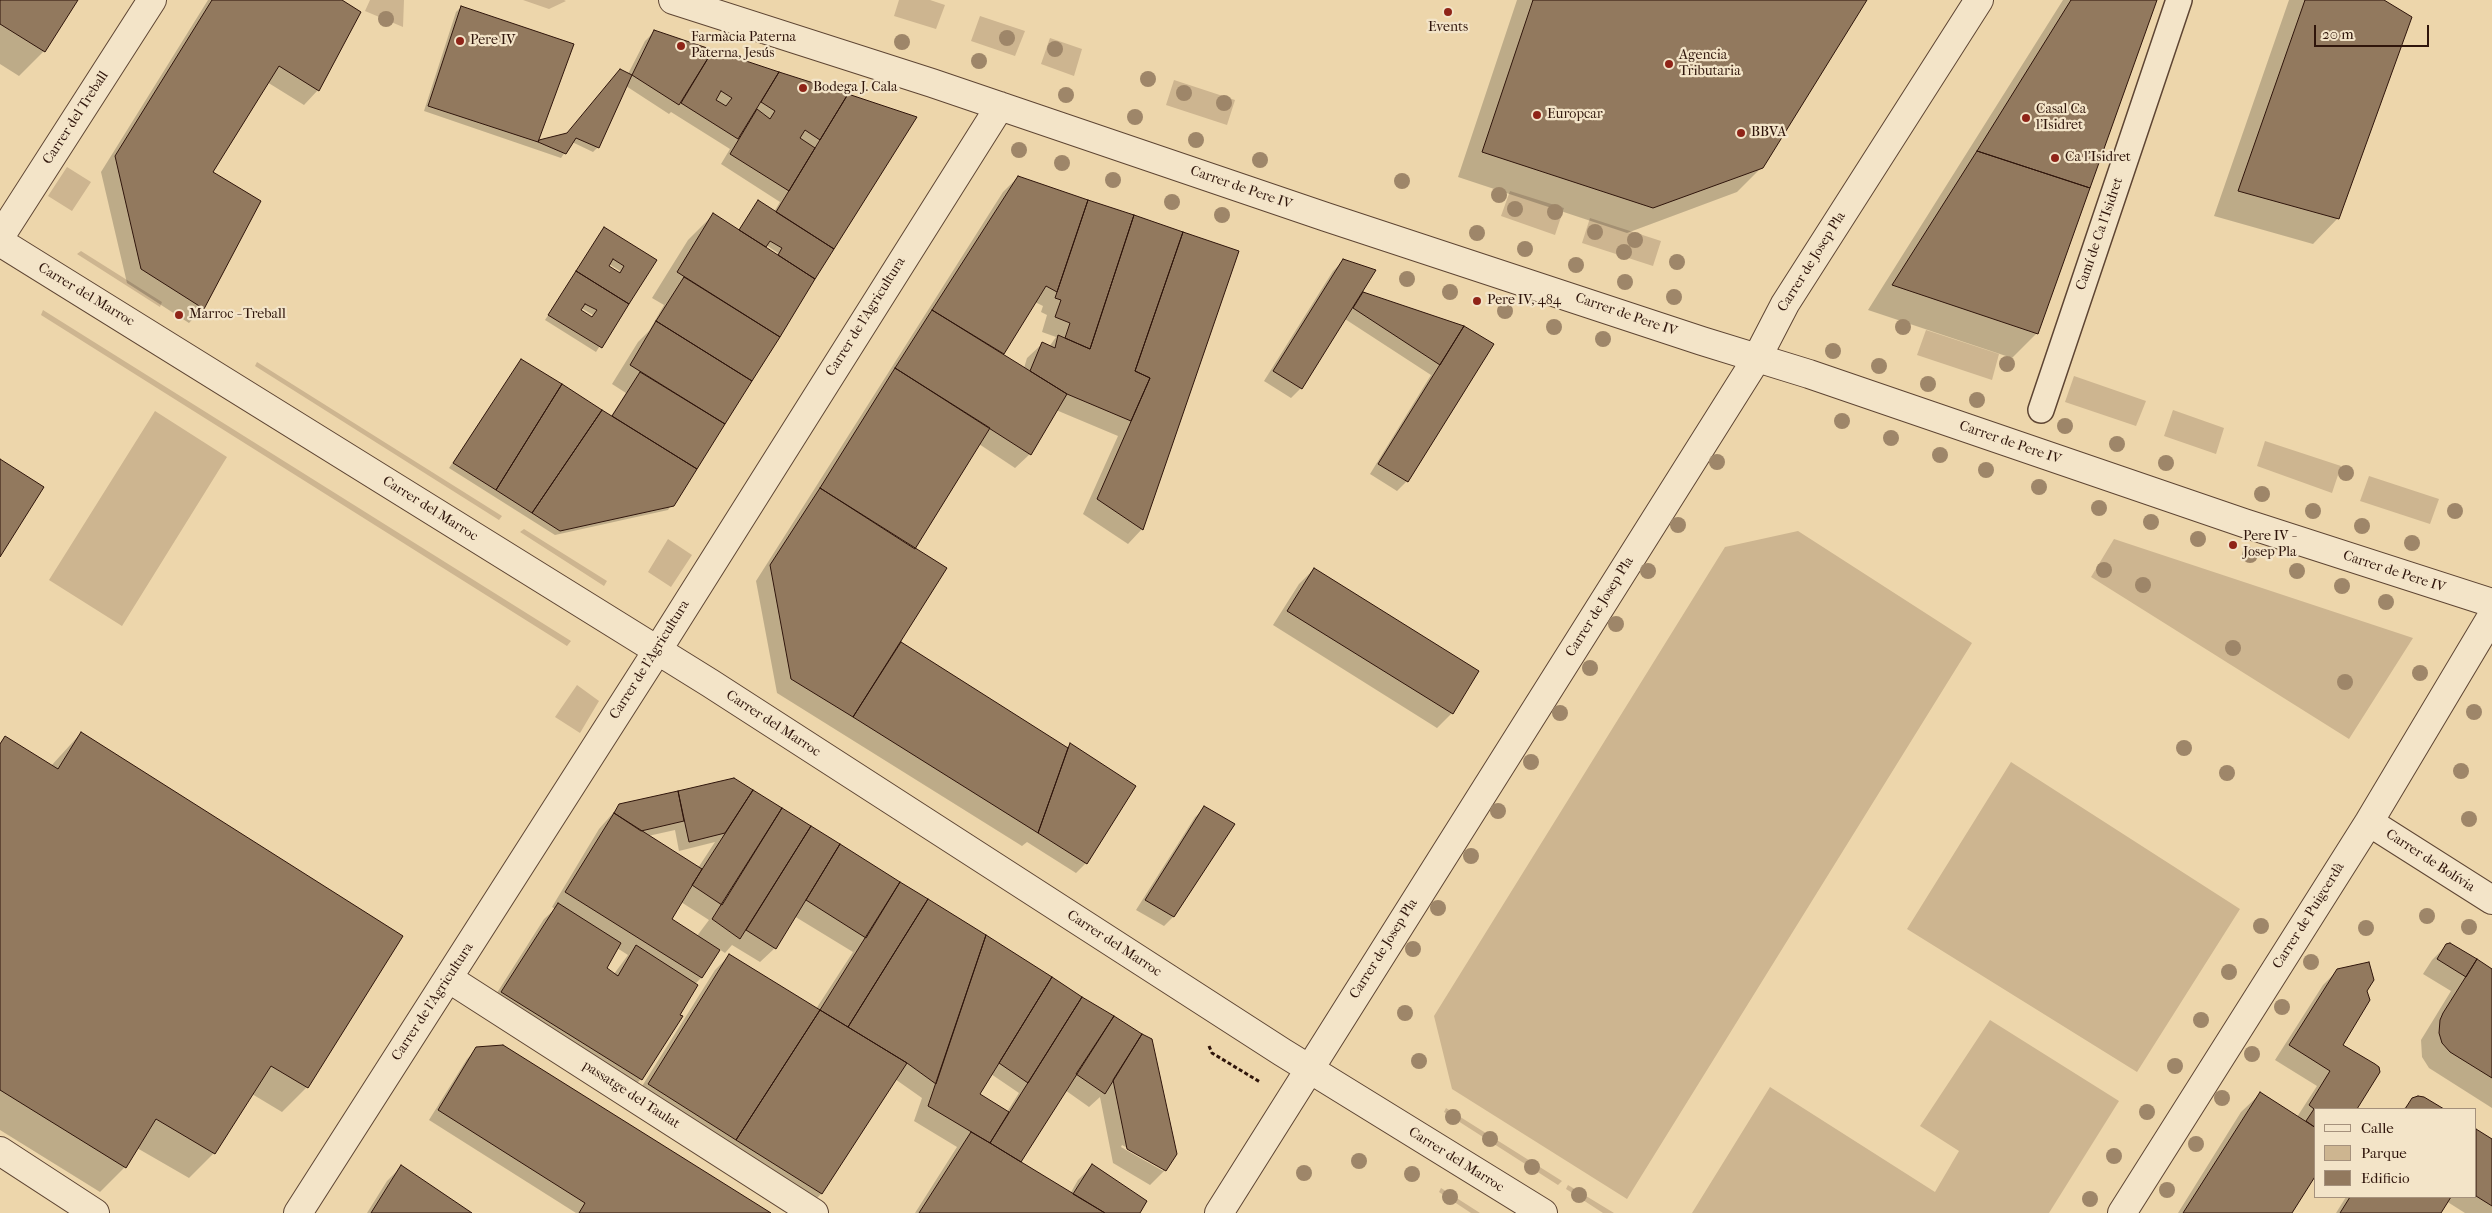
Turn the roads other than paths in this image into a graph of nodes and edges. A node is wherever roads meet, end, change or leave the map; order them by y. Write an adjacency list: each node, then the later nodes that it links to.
1 (152, 0): 6 (street, Carrer del Treball)
2 (673, 0): 5 (street, Carrer de Pere IV)
3 (1979, 0): 8 (street, Carrer de Josep Pla)
4 (2179, 0): 9 (street, Camí de Ca l'Isidret)
5 (1000, 106): 8 (street, Carrer de Pere IV); 12 (street, Carrer de l'Agricultura)
6 (0, 237)
7 (0, 242): 12 (street, Carrer del Marroc)
8 (1757, 358): 10 (street, Carrer de Pere IV); 16 (street, Carrer de Josep Pla)
9 (2041, 410)
10 (2492, 603)
11 (2492, 616): 13 (street, Carrer de Puigcerdà)
12 (657, 651): 15 (street, Carrer de l'Agricultura); 16 (street, Carrer del Marroc)
13 (2369, 822): 14 (street, Carrer de Bolívia); 23 (street, Carrer de Puigcerdà)
14 (2492, 900)
15 (448, 978): 19 (street, Carrer de l'Agricultura); 20 (street, passatge del Taulat)
16 (1309, 1068): 21 (street, Carrer de Josep Pla); 22 (street, Carrer del Marroc)
17 (0, 1151): 18 (street)
18 (95, 1213)
19 (298, 1213)
20 (814, 1213)
21 (1219, 1213)
22 (1543, 1213)
23 (2122, 1213)

